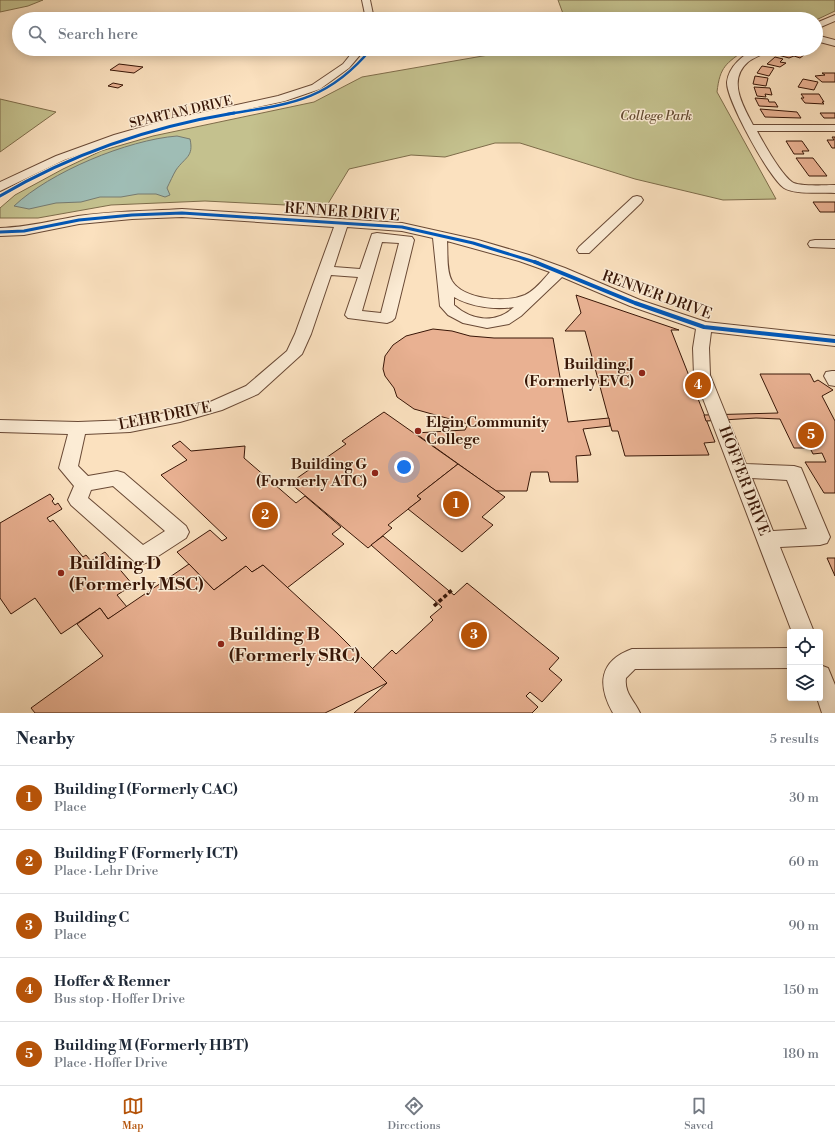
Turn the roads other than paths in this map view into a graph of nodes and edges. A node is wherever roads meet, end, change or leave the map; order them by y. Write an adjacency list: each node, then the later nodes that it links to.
1 (366, 0): 2 (street)
2 (369, 12)
3 (835, 18): 4 (street)
4 (823, 23)
5 (823, 40): 6 (street)
6 (835, 43)
7 (354, 56): 11 (street, SPARTAN DRIVE)
8 (752, 56): 9 (street)
9 (748, 128): 10 (street); 12 (street)
10 (835, 128)
11 (0, 187)
12 (835, 189)
13 (637, 200): 19 (street)
14 (342, 223): 15 (street, RENNER DRIVE); 16 (street, RENNER DRIVE); 20 (street, LEHR DRIVE)
15 (0, 232)
16 (440, 236): 21 (street, RENNER DRIVE); 23 (street)
17 (815, 244): 18 (street)
18 (835, 244)
19 (584, 250)
20 (325, 270): 22 (street); 28 (street, LEHR DRIVE)
21 (560, 270): 24 (street); 25 (street, RENNER DRIVE)
22 (366, 274): 22 (street)
23 (445, 281): 24 (street); 24 (street)
24 (532, 297)
25 (704, 327): 26 (street, RENNER DRIVE); 29 (street, HOFFER DRIVE)
26 (835, 341)
27 (0, 426): 28 (street, LEHR DRIVE)
28 (78, 428): 30 (street)
29 (740, 471): 31 (street, HOFFER DRIVE); 31 (street)
30 (84, 484): 30 (street)
31 (766, 539): 32 (street, HOFFER DRIVE)
32 (802, 629)
33 (787, 658): 35 (street)
34 (823, 684): 36 (street)
35 (628, 713)
36 (834, 713)

